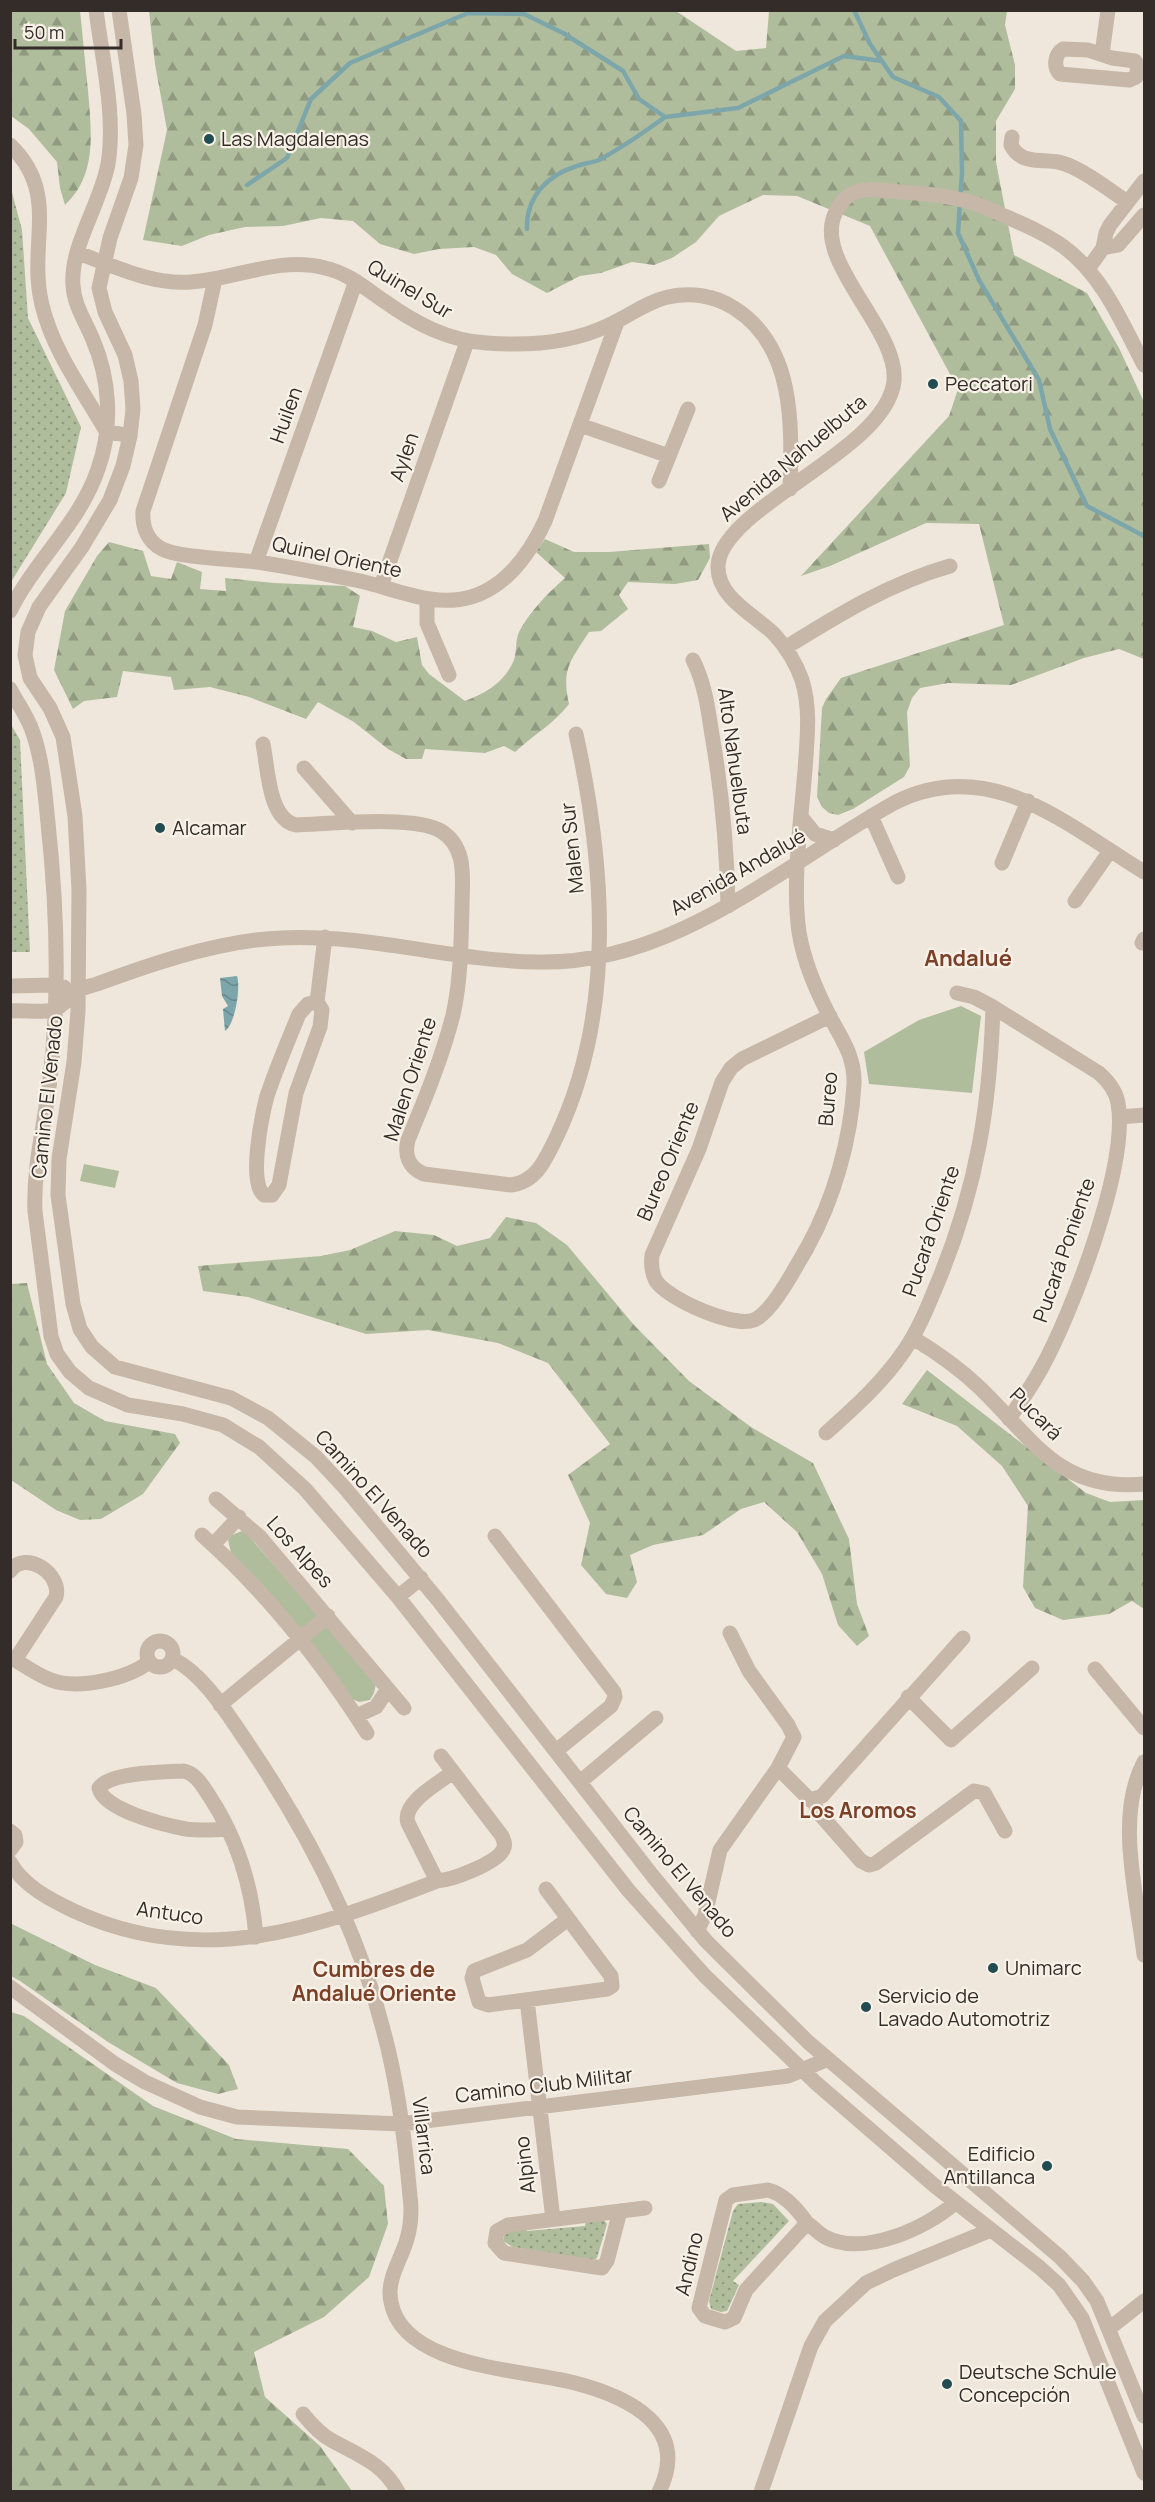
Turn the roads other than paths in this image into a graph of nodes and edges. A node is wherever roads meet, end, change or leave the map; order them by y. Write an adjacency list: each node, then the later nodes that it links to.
1 (96, 10): 11 (street)
2 (119, 10): 12 (street, Camino El Venado)
3 (1108, 10): 4 (street)
4 (1102, 54): 4 (street)
5 (1012, 137): 8 (street)
6 (10, 145): 20 (street)
7 (1144, 181): 8 (street)
8 (1127, 202): 10 (street)
9 (1144, 214): 10 (street)
10 (1103, 248): 13 (street)
11 (78, 253): 12 (street, Quinel Sur); 19 (street)
12 (103, 262): 14 (street, Quinel Sur); 24 (street, Camino El Venado)
13 (1088, 268): 18 (street, Avenida Nahuelbuta); 27 (street, Avenida Nahuelbuta)
14 (215, 279): 15 (street, Quinel Sur); 28 (street, Quinel Oriente)
15 (356, 281): 17 (street, Quinel Sur); 28 (street, Huilen)
16 (617, 322): 17 (street, Quinel Sur); 22 (street, Quinel Oriente); 27 (street, Quinel Sur)
17 (467, 342): 30 (street, Aylen)
18 (1144, 365)
19 (102, 366): 20 (street); 23 (street)
20 (73, 375): 23 (street)
21 (688, 409): 25 (street)
22 (580, 425): 25 (street); 31 (street, Quinel Oriente)
23 (106, 431): 24 (street); 32 (street)
24 (130, 436): 57 (street, Camino El Venado)
25 (669, 456): 26 (street)
26 (659, 481)
27 (790, 489): 33 (street, Avenida Nahuelbuta)
28 (256, 562): 30 (street, Quinel Oriente)
29 (950, 566): 33 (street)
30 (381, 586): 31 (street, Quinel Oriente)
31 (427, 599): 35 (street)
32 (10, 611)
33 (785, 648): 42 (street, Avenida Nahuelbuta)
34 (693, 660): 51 (street, Alto Nahuelbuta)
35 (449, 675)
36 (10, 688): 55 (street, Camino El Venado)
37 (576, 734): 54 (street, Malen Sur)
38 (263, 744): 43 (street, Malen Oriente)
39 (304, 768): 43 (street)
40 (1028, 801): 41 (street, Avenida Andalué); 45 (street, Avenida Andalué); 47 (street)
41 (871, 816): 44 (street, Avenida Andalué); 49 (street)
42 (801, 818): 44 (street); 46 (street, Avenida Nahuelbuta)
43 (352, 824): 53 (street, Malen Oriente)
44 (834, 840): 46 (street, Avenida Andalué)
45 (1110, 851): 48 (street, Avenida Andalué); 50 (street)
46 (799, 861): 51 (street, Avenida Andalué); 63 (street, Bureo)
47 (1002, 863)
48 (1144, 872)
49 (898, 877)
50 (1075, 901)
51 (728, 906): 54 (street, Avenida Andalué)
52 (325, 937): 53 (street, Avenida Andalué); 57 (street, Avenida Andalué); 59 (street)
53 (461, 954): 54 (street, Avenida Andalué); 66 (street, Malen Oriente)
54 (598, 959): 66 (street, Malen Sur)
55 (55, 985): 56 (street); 57 (street); 61 (street, Camino El Venado)
56 (10, 986)
57 (78, 991): 61 (street); 76 (street, Camino El Venado)
58 (957, 993): 60 (street, Pucará Poniente)
59 (317, 1002): 59 (street)
60 (993, 1007): 65 (street, Pucará Poniente); 68 (street, Pucará Oriente)
61 (54, 1010): 62 (street); 77 (street, Camino El Venado)
62 (10, 1011)
63 (830, 1016): 67 (street, Bureo); 67 (street, Bureo Oriente)
64 (1144, 1115): 65 (street)
65 (1119, 1117): 69 (street, Pucará Poniente)
66 (529, 1180)
67 (748, 1322)
68 (913, 1338): 69 (street, Pucará); 70 (street, Pucará Oriente)
69 (1009, 1419): 71 (street, Pucará)
70 (826, 1433)
71 (1144, 1484)
72 (216, 1499): 73 (street, Los Alpes)
73 (239, 1517): 78 (street, Los Alpes); 81 (street, Los Alpes)
74 (495, 1536): 95 (street)
75 (10, 1570): 82 (street)
76 (421, 1578): 77 (street); 95 (street, Camino El Venado)
77 (398, 1597): 117 (street, Camino El Venado)
78 (328, 1616): 81 (street, Los Alpes); 87 (street, Los Alpes)
79 (730, 1633): 98 (street)
80 (963, 1638): 88 (street)
81 (300, 1639): 89 (street, Los Alpes); 91 (street, Los Alpes)
82 (13, 1659): 84 (street)
83 (173, 1659): 84 (street); 84 (street, Villarrica); 89 (street, Villarrica)
84 (149, 1662)
85 (1032, 1668): 88 (street)
86 (1095, 1669): 93 (street)
87 (388, 1689): 90 (street, Los Alpes); 91 (street)
88 (908, 1697): 101 (street)
89 (220, 1705): 109 (street, Villarrica)
90 (404, 1708)
91 (356, 1716): 94 (street, Los Alpes)
92 (656, 1718): 100 (street)
93 (1144, 1728)
94 (367, 1733)
95 (556, 1751): 100 (street, Camino El Venado)
96 (441, 1756): 99 (street)
97 (1144, 1762): 113 (street)
98 (778, 1768): 101 (street); 111 (street)
99 (453, 1772): 107 (street); 107 (street, Antuco)
100 (580, 1782): 111 (street, Camino El Venado)
101 (813, 1799): 104 (street)
102 (228, 1829): 102 (street); 112 (street)
103 (10, 1831): 105 (street)
104 (1005, 1832)
105 (10, 1850)
106 (10, 1862): 112 (street, Antuco)
107 (437, 1881): 109 (street, Antuco)
108 (546, 1889): 110 (street)
109 (343, 1915): 112 (street, Antuco); 119 (street, Villarrica)
110 (568, 1919): 115 (street); 115 (street)
111 (698, 1931): 116 (street, Camino El Venado)
112 (256, 1937)
113 (1144, 1956)
114 (10, 1988): 119 (street, Camino Club Militar)
115 (527, 2000): 118 (street, Alpino)
116 (828, 2059): 117 (street, Camino Club Militar); 127 (street, Camino El Venado)
117 (803, 2071): 118 (street, Camino Club Militar); 120 (street, Camino El Venado)
118 (541, 2107): 119 (street, Camino Club Militar); 123 (street, Alpino)
119 (401, 2124): 132 (street, Villarrica)
120 (955, 2203): 124 (street, Andino); 125 (street, Camino El Venado)
121 (645, 2208): 122 (street)
122 (620, 2211): 123 (street); 123 (street)
123 (553, 2219)
124 (807, 2223): 124 (street, Andino)
125 (990, 2230): 130 (street, Camino El Venado); 133 (street)
126 (1144, 2301): 127 (street)
127 (1110, 2328): 129 (street, Camino El Venado)
128 (303, 2414): 131 (street)
129 (1144, 2416)
130 (1143, 2463)
131 (398, 2492)
132 (659, 2492)
133 (761, 2492)

